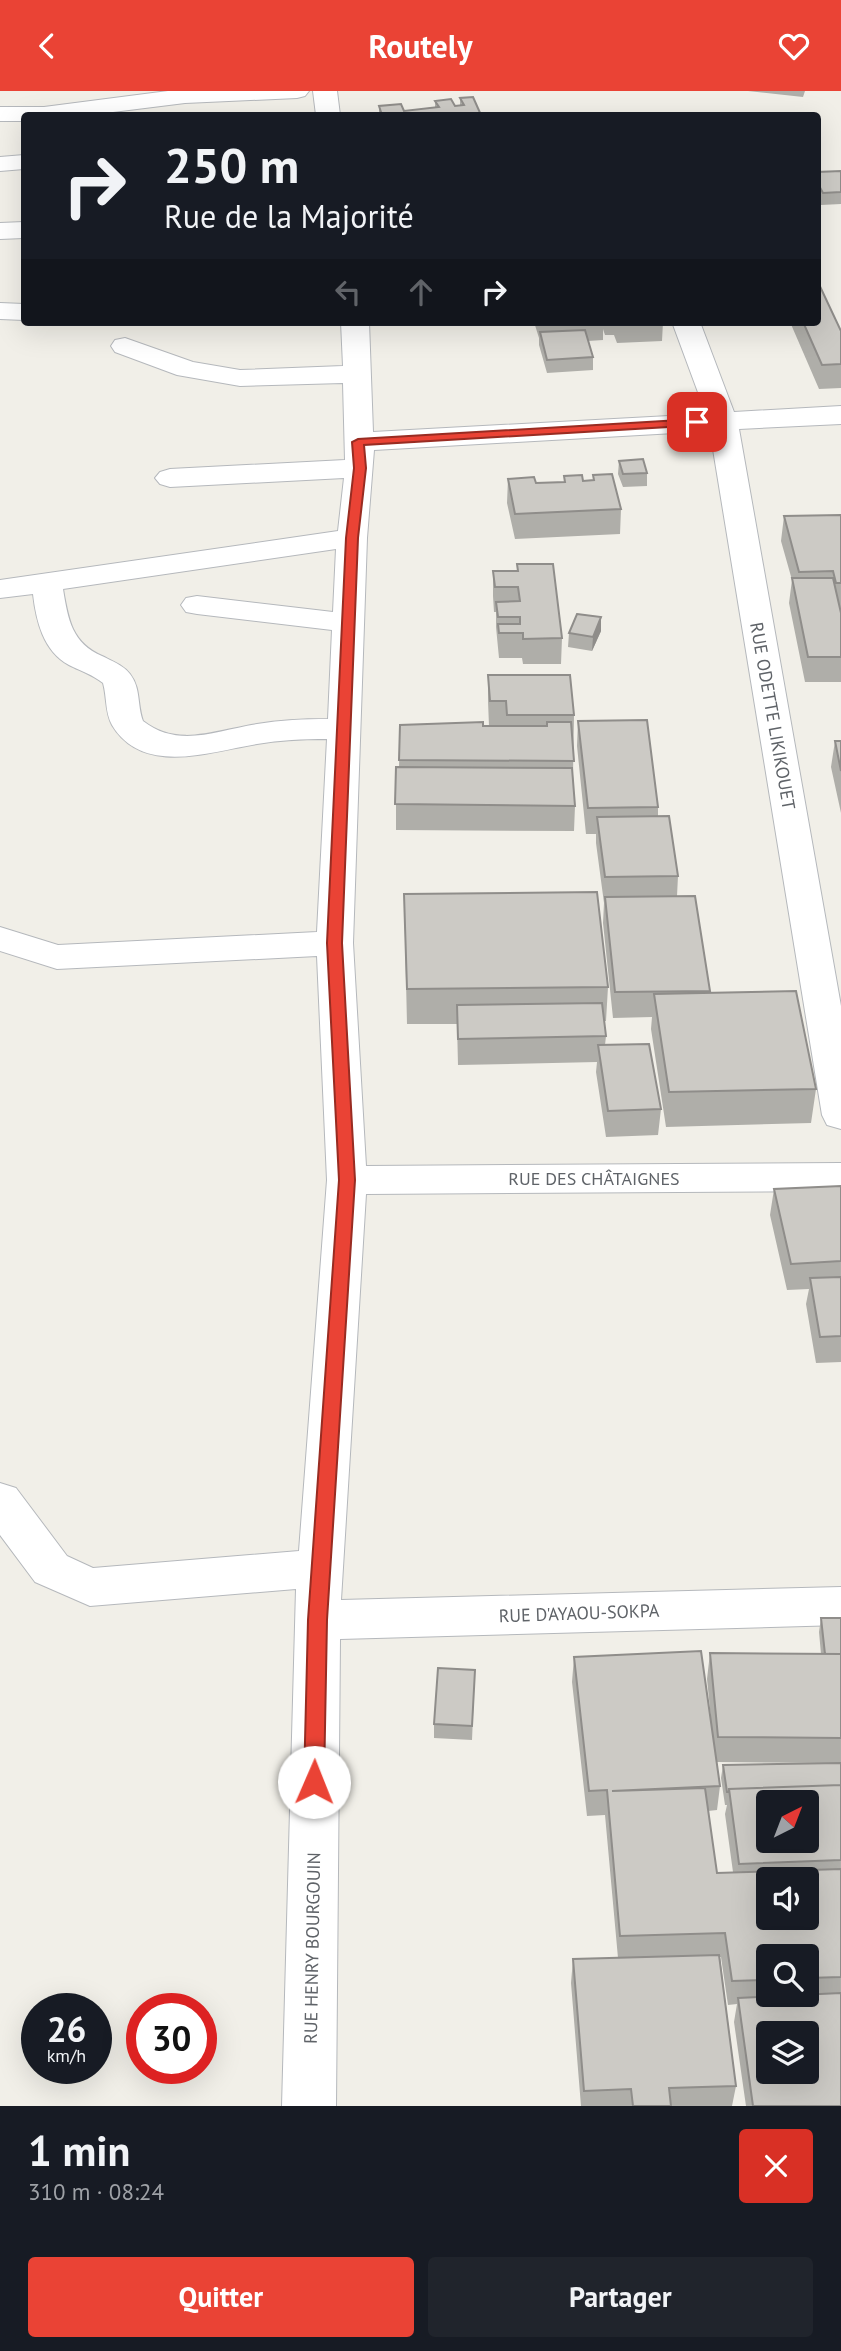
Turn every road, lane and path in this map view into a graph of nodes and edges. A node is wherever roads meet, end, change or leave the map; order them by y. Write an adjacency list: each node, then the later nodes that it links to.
1 (297, 91): 3 (street)
2 (325, 91): 5 (street)
3 (108, 98): 4 (street)
4 (55, 112)
5 (328, 112)
6 (0, 114): 7 (street)
7 (21, 114)
8 (21, 162): 9 (street)
9 (0, 164)
10 (21, 230): 11 (street)
11 (0, 231)
12 (355, 326): 15 (street, RUE HENRY BOURGOUIN)
13 (687, 326): 17 (street, RUE ODETTE LIKIKOUET)
14 (125, 347): 15 (street)
15 (356, 374): 18 (street, RUE HENRY BOURGOUIN)
16 (841, 415): 17 (street)
17 (723, 421): 18 (street); 28 (street, RUE ODETTE LIKIKOUET)
18 (359, 455): 19 (street); 20 (street, RUE HENRY BOURGOUIN)
19 (170, 478)
20 (352, 538): 21 (street); 24 (street, RUE HENRY BOURGOUIN)
21 (47, 583): 22 (street); 25 (street)
22 (0, 589)
23 (197, 605): 24 (street)
24 (349, 624): 25 (street, RUE HENRY BOURGOUIN)
25 (344, 728): 27 (street, RUE HENRY BOURGOUIN)
26 (0, 939): 27 (street)
27 (335, 943): 30 (street, RUE HENRY BOURGOUIN)
28 (841, 1115)
29 (841, 1177): 30 (street, RUE DES CHÂTAIGNES)
30 (347, 1180): 32 (street, RUE HENRY BOURGOUIN)
31 (0, 1501): 32 (street)
32 (321, 1568): 34 (street, RUE HENRY BOURGOUIN)
33 (841, 1607): 34 (street, RUE D'AYAOU-SOKPA)
34 (317, 1620): 35 (street, RUE HENRY BOURGOUIN)
35 (309, 2106)

